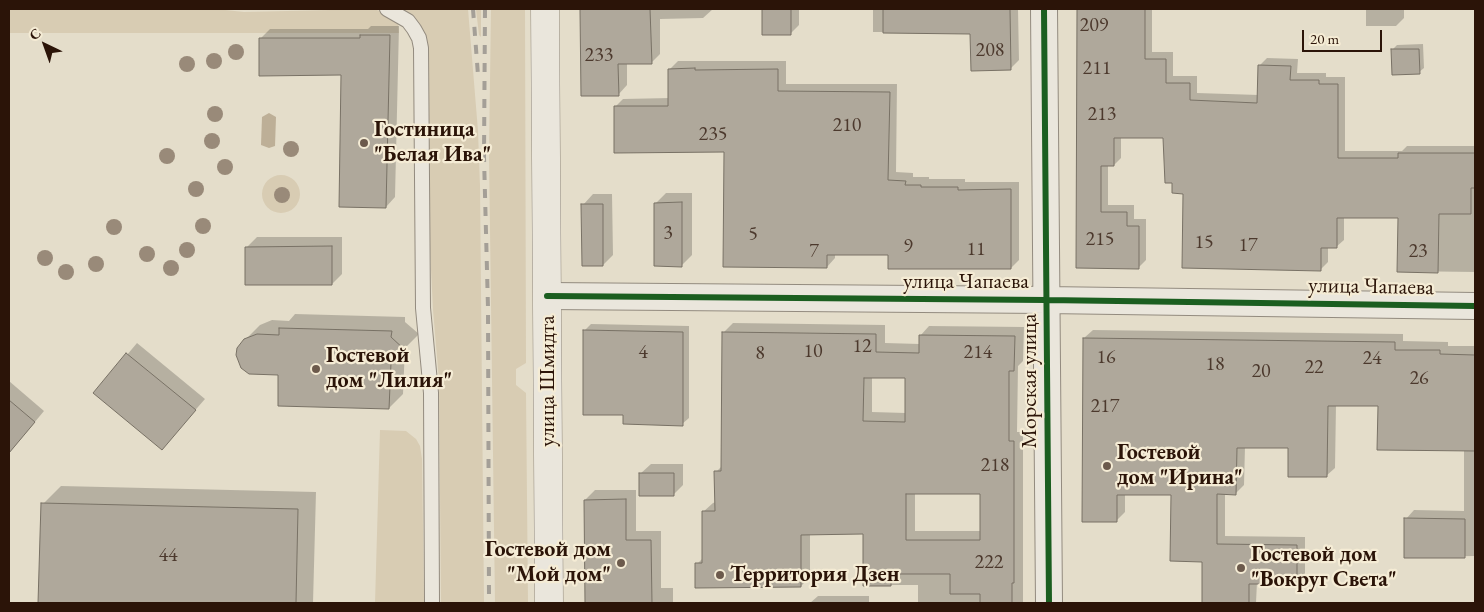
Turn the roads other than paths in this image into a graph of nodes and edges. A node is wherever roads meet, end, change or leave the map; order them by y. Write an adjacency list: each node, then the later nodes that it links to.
1 (388, 9): 7 (lane)
2 (545, 9): 4 (street, улица Шмидта)
3 (1044, 9): 5 (street, Морская улица)
4 (547, 296): 5 (street, улица Чапаева); 8 (street, улица Шмидта)
5 (1046, 300): 6 (street, улица Чапаева); 9 (street, Морская улица)
6 (1475, 306)
7 (432, 603)
8 (549, 603)
9 (1049, 603)

